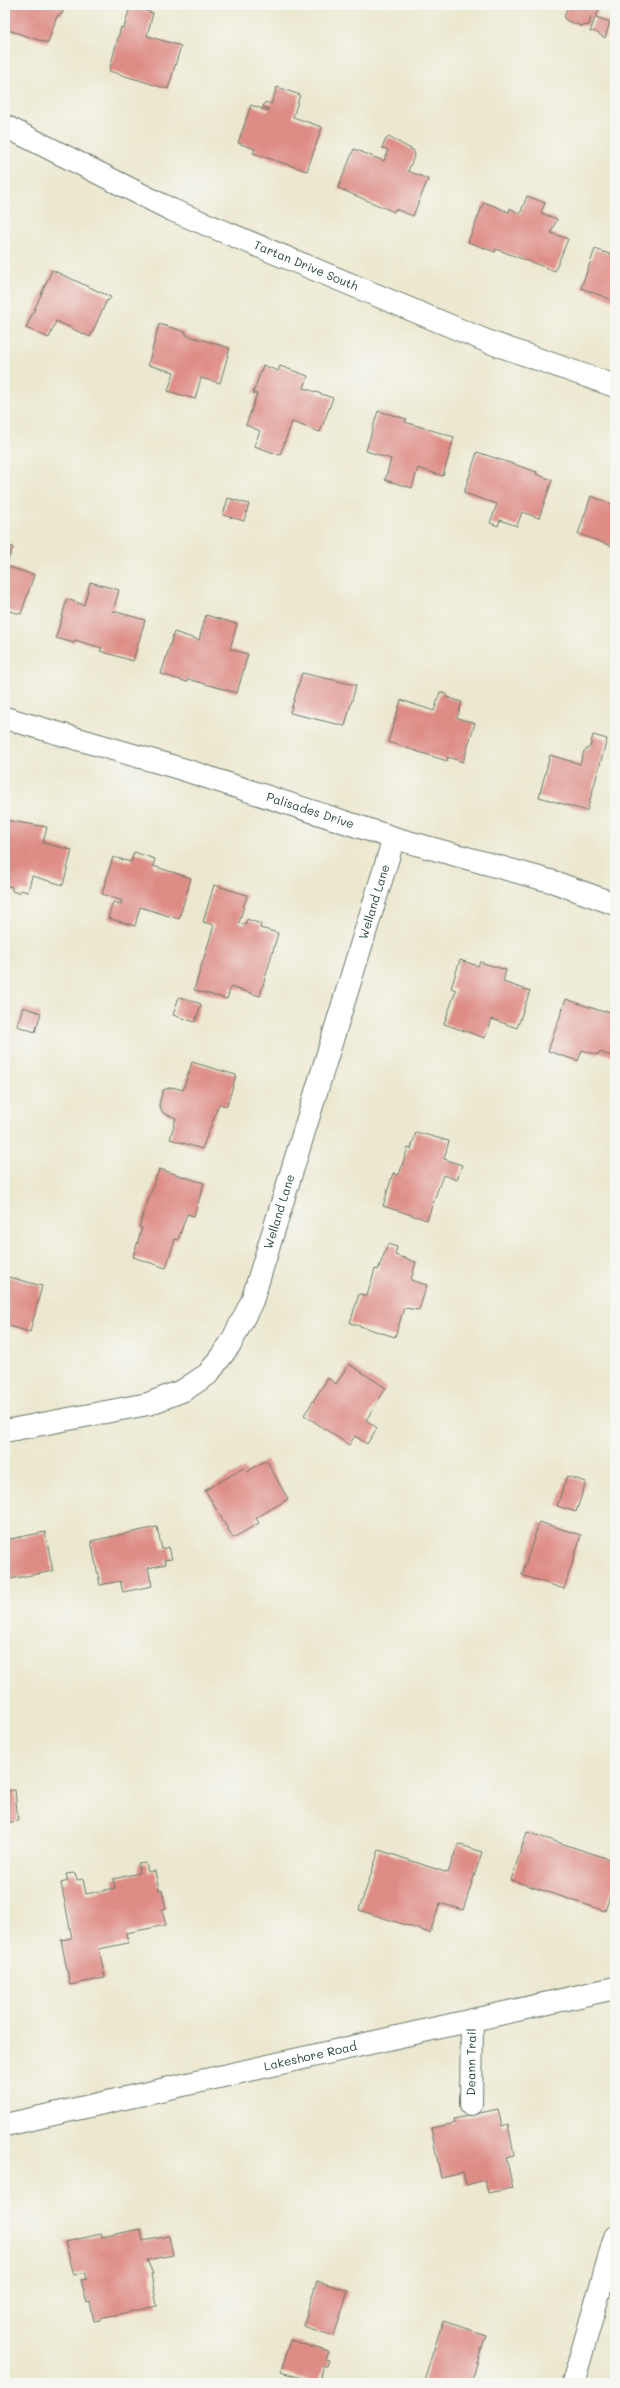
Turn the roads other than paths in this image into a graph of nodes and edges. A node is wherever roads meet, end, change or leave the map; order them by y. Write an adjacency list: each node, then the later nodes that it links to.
1 (5, 126): 2 (street, Tartan Drive South)
2 (615, 386)
3 (5, 718): 4 (street, Palisades Drive)
4 (394, 838): 5 (street, Palisades Drive); 6 (street, Welland Lane)
5 (615, 904)
6 (5, 1431)
7 (615, 1988): 8 (street, Lakeshore Road)
8 (472, 2020): 9 (street, Deann Trail); 10 (street, Lakeshore Road)
9 (472, 2104)
10 (5, 2125)
11 (615, 2236): 12 (street)
12 (573, 2383)

